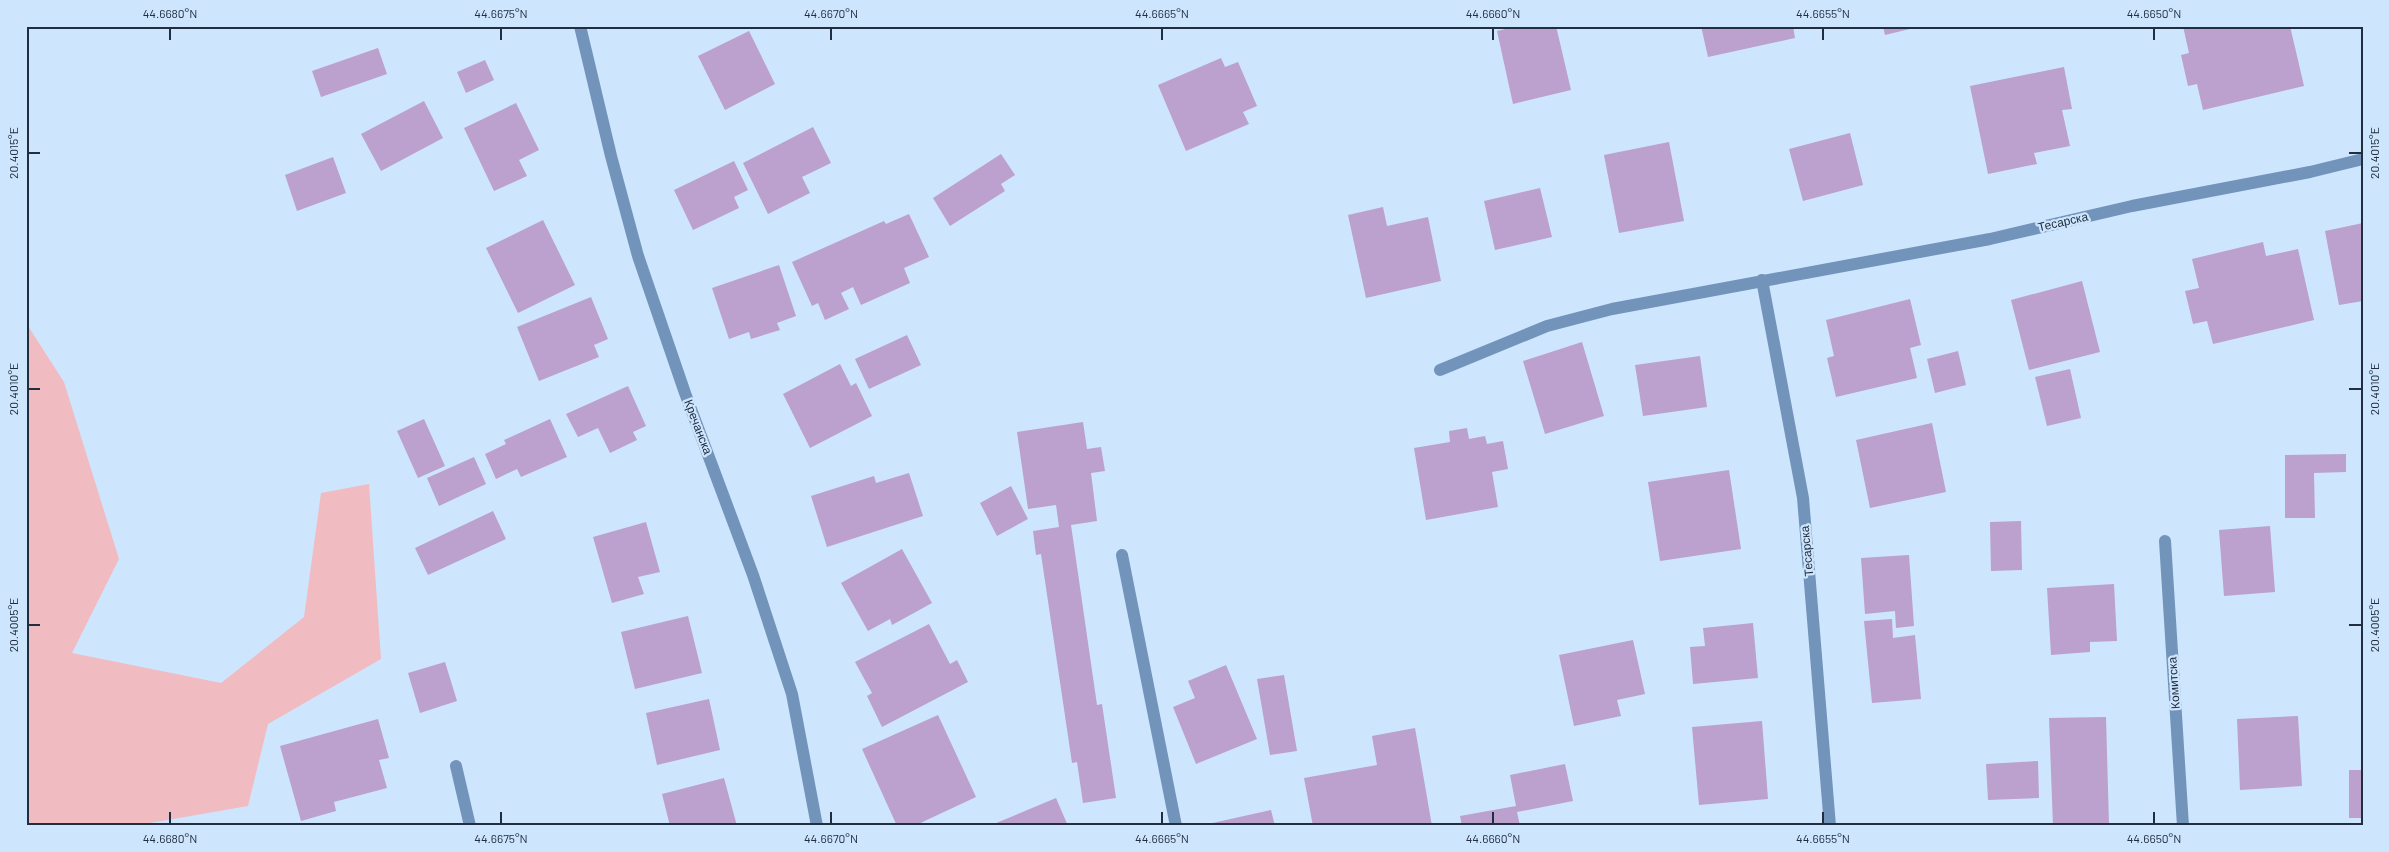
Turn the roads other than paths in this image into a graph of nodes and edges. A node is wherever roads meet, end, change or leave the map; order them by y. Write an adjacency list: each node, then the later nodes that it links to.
1 (580, 26): 9 (street, Кречанска)
2 (2363, 159): 3 (street, Тесарска)
3 (1762, 280): 4 (street, Тесарска); 11 (street, Тесарска)
4 (1440, 370)
5 (2165, 541): 12 (street, Комитска)
6 (1122, 555): 10 (street)
7 (456, 766): 8 (street)
8 (470, 826)
9 (817, 826)
10 (1176, 826)
11 (1830, 826)
12 (2183, 826)

